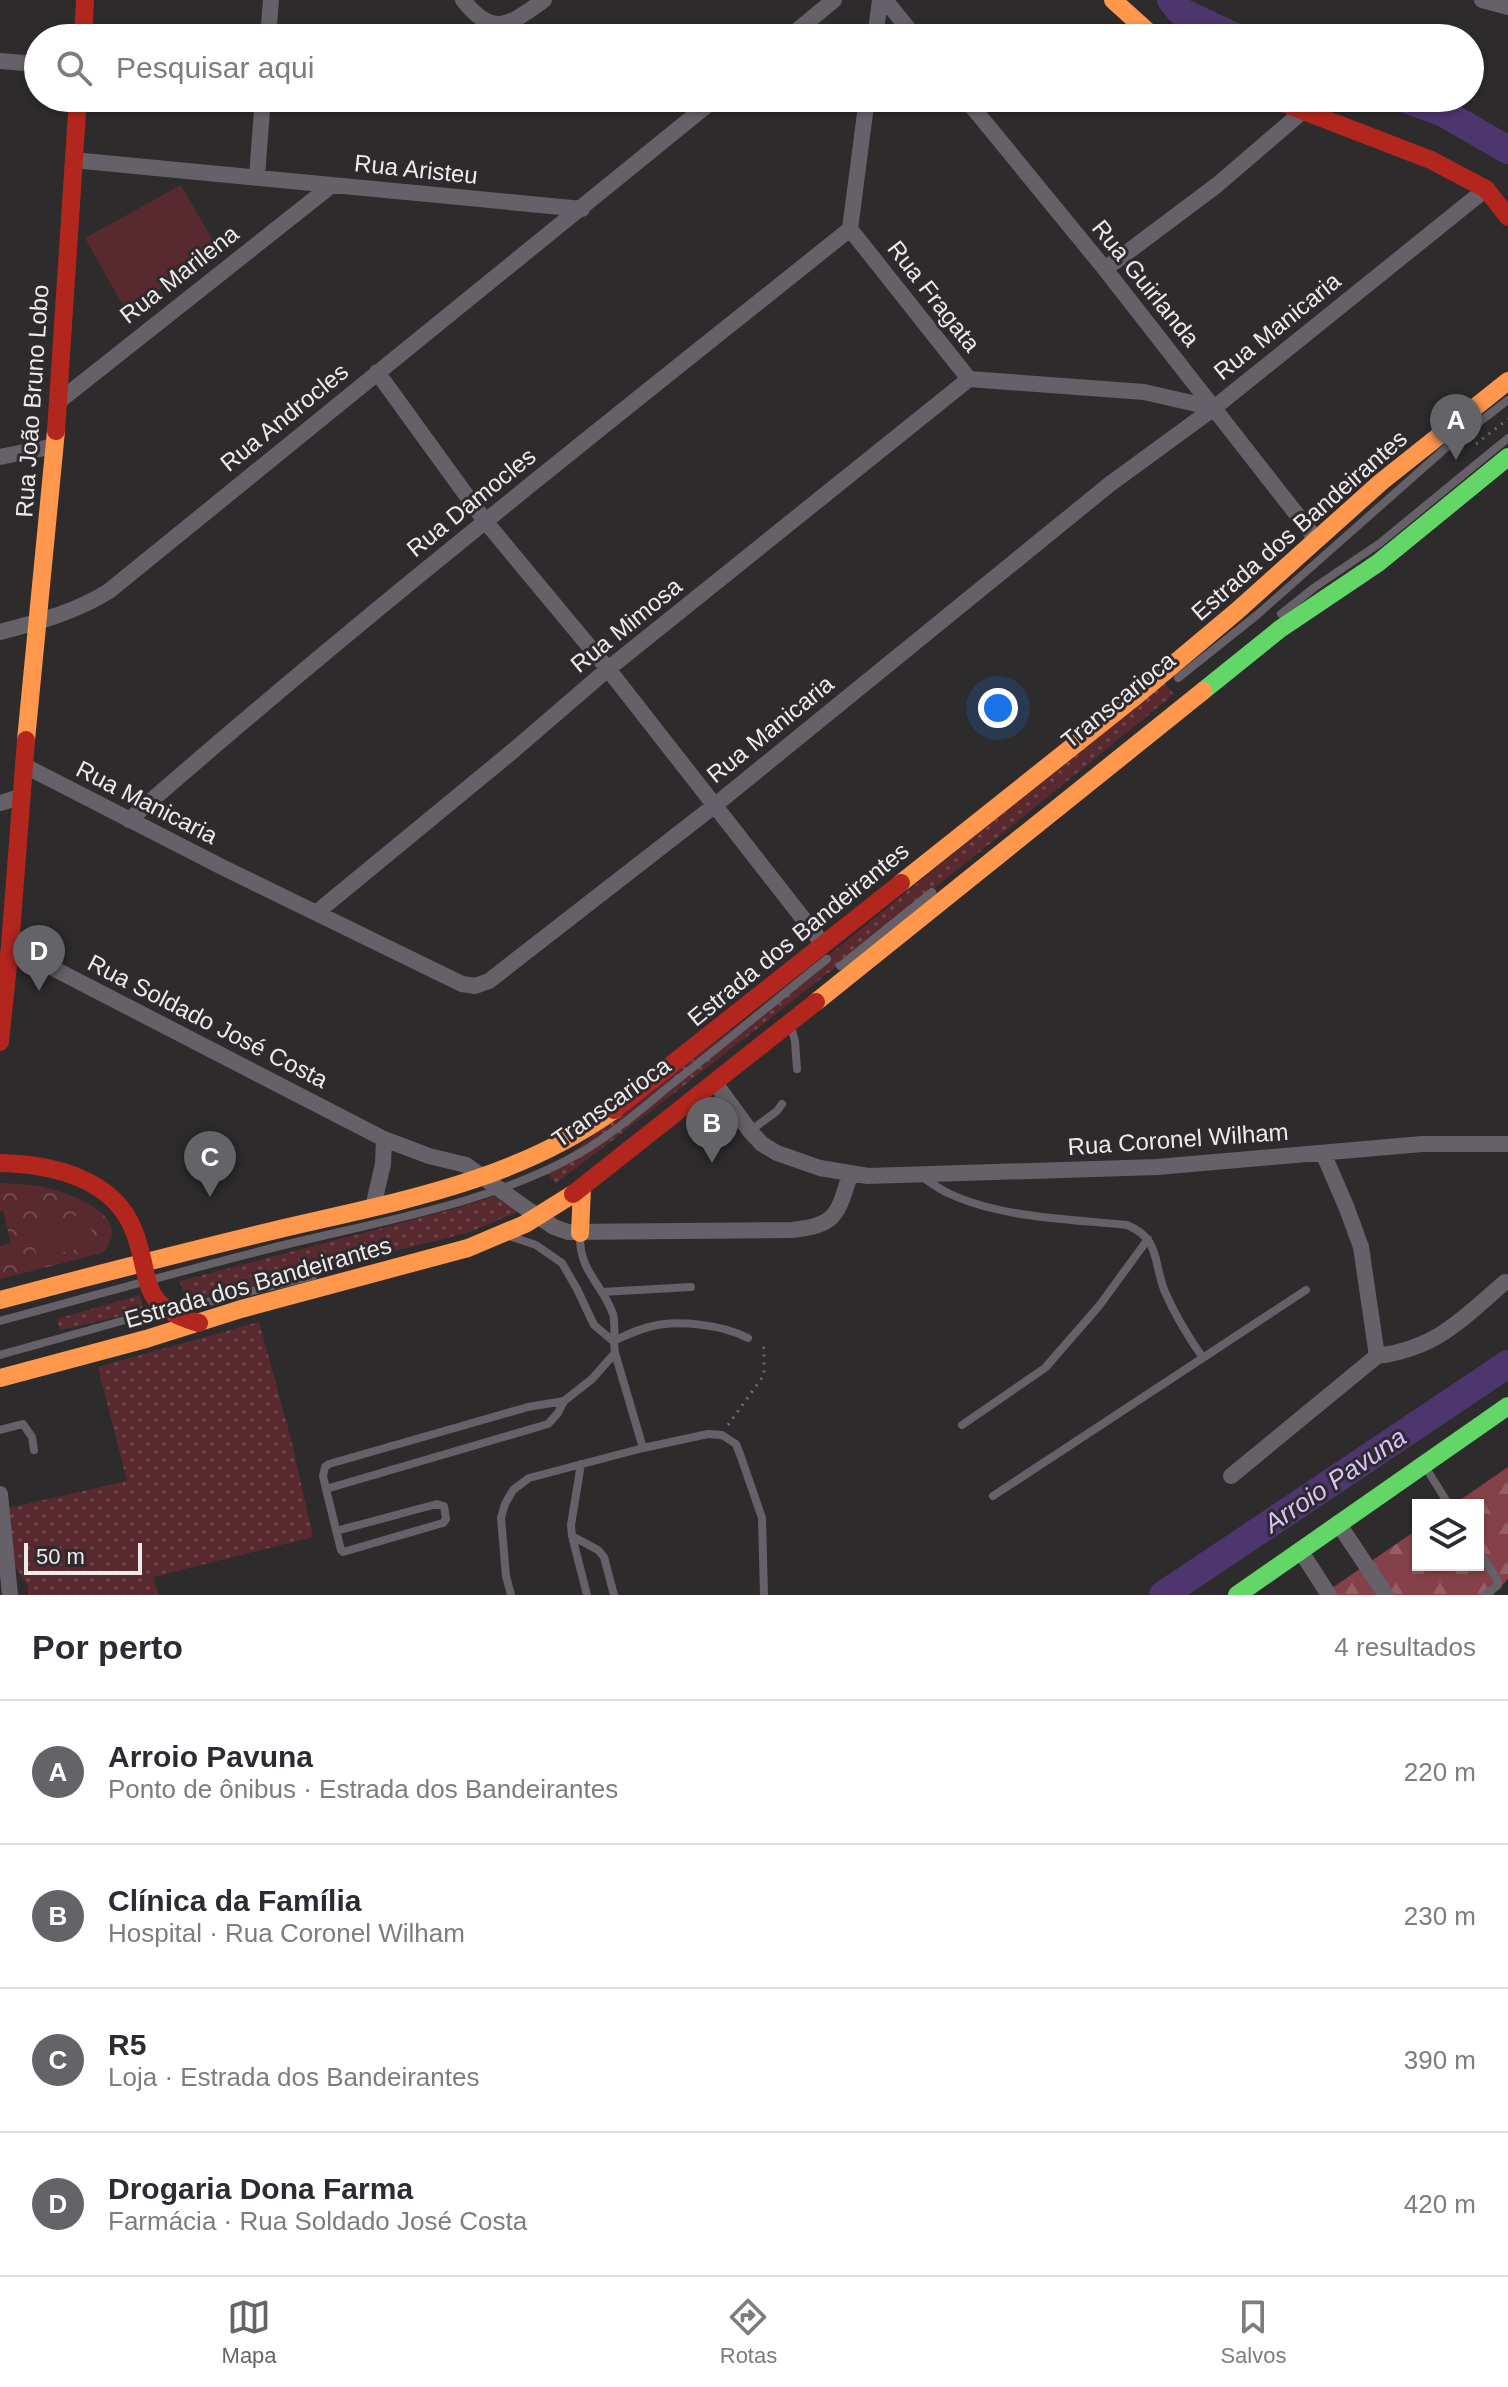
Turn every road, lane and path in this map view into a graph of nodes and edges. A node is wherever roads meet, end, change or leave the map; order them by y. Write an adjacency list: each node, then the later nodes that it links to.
1 (85, 0): 10 (main road)
2 (271, 0): 11 (street)
3 (463, 0): 4 (street)
4 (544, 0)
5 (834, 0): 12 (street)
6 (882, 0): 13 (street); 14 (street)
7 (1113, 0): 15 (main road)
8 (1482, 0): 9 (street)
9 (1508, 7)
10 (84, 24)
11 (269, 24)
12 (805, 24)
13 (878, 24)
14 (903, 24)
15 (1140, 24)
16 (0, 61): 17 (street)
17 (24, 63)
18 (77, 112): 24 (main road, Rua João Bruno Lobo)
19 (262, 112): 25 (street)
20 (699, 112): 28 (street)
21 (865, 112): 30 (street)
22 (976, 112): 31 (street, Rua Guirlanda)
23 (1302, 112): 27 (main road); 31 (street)
24 (73, 160): 25 (street, Rua Aristeu); 36 (main road, Rua João Bruno Lobo)
25 (257, 176): 26 (street, Rua Aristeu)
26 (332, 185): 28 (street, Rua Aristeu); 36 (street, Rua Marilena)
27 (1486, 189): 29 (main road); 37 (street, Rua Manicaria)
28 (582, 209): 32 (street, Rua Androcles)
29 (1508, 217)
30 (850, 229): 33 (street, Rua Fragata); 44 (street, Rua Damocles)
31 (1105, 269): 37 (street, Rua Guirlanda)
32 (377, 372): 44 (street); 47 (street, Rua Androcles)
33 (969, 379): 37 (street, Rua Fragata); 49 (street, Rua Mimosa)
34 (1508, 381): 45 (main road, Estrada dos Bandeirantes)
35 (1508, 400): 50 (lane, Transcarioca)
36 (58, 402): 41 (main road, Rua João Bruno Lobo)
37 (1214, 408): 45 (street, Rua Guirlanda); 54 (street, Rua Manicaria)
38 (1508, 419): 40 (path)
39 (1508, 438): 46 (lane)
40 (1476, 444)
41 (55, 446): 42 (street); 47 (main road, Rua João Bruno Lobo)
42 (0, 457)
43 (1508, 457): 62 (main road, Estrada dos Bandeirantes)
44 (485, 521): 49 (street); 55 (street, Rua Damocles)
45 (1316, 539): 59 (main road, Estrada dos Bandeirantes)
46 (1271, 621)
47 (38, 622): 48 (street, Rua Androcles); 51 (main road, Rua João Bruno Lobo)
48 (0, 632)
49 (608, 669): 54 (street); 57 (street, Rua Mimosa)
50 (1171, 683)
51 (23, 765): 52 (main road, Rua João Bruno Lobo); 55 (street, Rua Manicaria)
52 (20, 797): 53 (street); 58 (main road, Rua João Bruno Lobo)
53 (0, 803)
54 (714, 806): 57 (street, Rua Manicaria); 59 (street)
55 (129, 820): 57 (street, Rua Manicaria)
56 (935, 890): 60 (lane)
57 (316, 913)
58 (10, 946): 61 (main road, Rua João Bruno Lobo); 69 (street, Rua Soldado José Costa)
59 (827, 949): 76 (main road, Estrada dos Bandeirantes); 78 (lane, Transcarioca)
60 (832, 973)
61 (3, 989): 63 (main road, Rua João Bruno Lobo)
62 (790, 1023): 64 (lane); 65 (main road, Estrada dos Bandeirantes)
63 (0, 1042)
64 (797, 1069)
65 (715, 1083): 67 (street, Rua Coronel Wilham); 77 (main road, Estrada dos Bandeirantes)
66 (782, 1104): 67 (lane)
67 (750, 1131): 74 (street, Rua Coronel Wilham)
68 (634, 1133): 73 (lane, Transcarioca)
69 (384, 1139): 76 (street, Rua Soldado José Costa); 80 (street)
70 (1508, 1144): 71 (street, Rua Coronel Wilham)
71 (1323, 1153): 75 (street, Rua Coronel Wilham); 100 (street)
72 (3, 1159): 85 (main road)
73 (590, 1168)
74 (850, 1175): 75 (street, Rua Coronel Wilham); 82 (street)
75 (921, 1176): 84 (lane)
76 (483, 1177): 78 (street); 80 (main road, Estrada dos Bandeirantes)
77 (582, 1188): 81 (main road, Estrada dos Bandeirantes); 82 (main road)
78 (500, 1189): 81 (street); 87 (lane, Transcarioca)
79 (558, 1191): 81 (lane)
80 (373, 1207): 85 (main road, Estrada dos Bandeirantes)
81 (527, 1213): 82 (street); 83 (main road, Estrada dos Bandeirantes)
82 (580, 1233): 91 (lane)
83 (503, 1235): 95 (main road, Estrada dos Bandeirantes); 97 (lane)
84 (1148, 1239): 101 (lane); 105 (lane)
85 (142, 1262): 87 (main road); 92 (main road, Estrada dos Bandeirantes)
86 (317, 1275): 93 (lane)
87 (147, 1281): 93 (main road); 94 (lane, Transcarioca)
88 (1505, 1282): 100 (street)
89 (691, 1287): 91 (lane)
90 (1306, 1290): 101 (lane)
91 (602, 1292): 97 (lane)
92 (0, 1300)
93 (166, 1311): 95 (main road); 99 (lane)
94 (0, 1321)
95 (199, 1323): 102 (main road, Estrada dos Bandeirantes)
96 (748, 1338): 97 (lane); 107 (path)
97 (613, 1341): 98 (lane)
98 (615, 1353): 103 (lane); 108 (lane)
99 (0, 1355)
100 (1377, 1356): 112 (street)
101 (1203, 1358): 115 (lane)
102 (0, 1378)
103 (564, 1401): 113 (lane); 113 (lane)
104 (1508, 1406): 111 (main road)
105 (962, 1425)
106 (0, 1430): 109 (lane)
107 (722, 1435): 108 (lane); 126 (lane)
108 (643, 1448): 110 (lane)
109 (34, 1450)
110 (581, 1464): 119 (lane); 123 (lane)
111 (1424, 1464): 116 (lane); 117 (main road)
112 (1231, 1476)
113 (326, 1489): 118 (lane)
114 (0, 1494): 122 (street)
115 (993, 1496)
116 (1445, 1499)
117 (1338, 1523): 120 (main road); 129 (street)
118 (336, 1531): 118 (lane)
119 (572, 1536): 124 (lane); 125 (lane)
120 (1300, 1550): 127 (main road); 128 (street)
121 (1484, 1559): 130 (lane)
122 (10, 1595)
123 (511, 1595)
124 (587, 1595)
125 (614, 1595)
126 (764, 1595)
127 (1237, 1595)
128 (1329, 1595)
129 (1386, 1595)
130 (1485, 1595)

